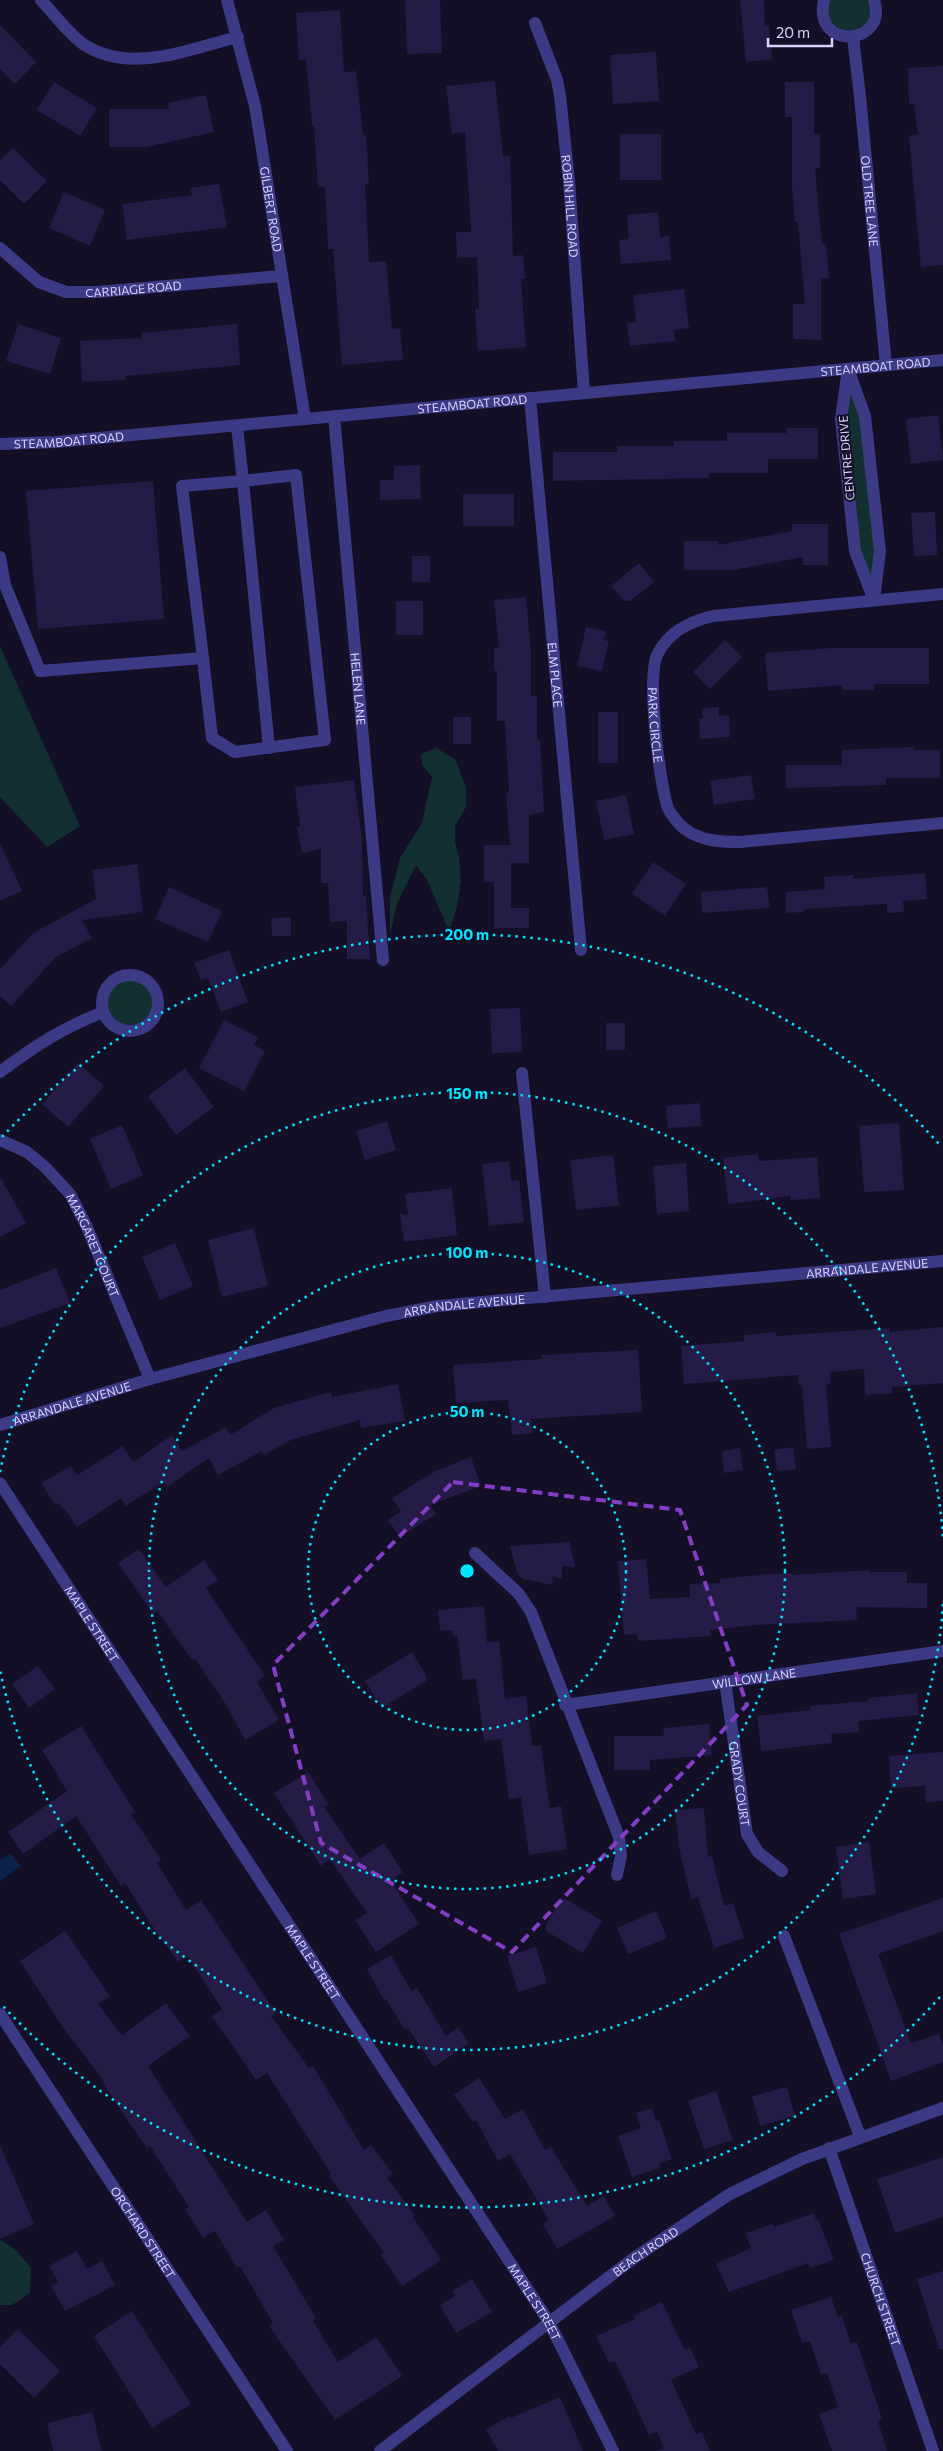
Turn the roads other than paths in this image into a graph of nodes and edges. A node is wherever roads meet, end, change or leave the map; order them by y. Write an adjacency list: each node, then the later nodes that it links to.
1 (41, 0): 6 (street)
2 (227, 0): 6 (street, GILBERT ROAD)
3 (824, 0): 7 (street)
4 (874, 0): 7 (street)
5 (535, 23): 13 (street, ROBIN HILL ROAD)
6 (238, 37): 9 (street, GILBERT ROAD)
7 (853, 37): 11 (street, OLD TREE LANE)
8 (0, 248): 9 (street, CARRIAGE ROAD)
9 (281, 276): 16 (street, GILBERT ROAD)
10 (943, 360): 11 (street, STEAMBOAT ROAD)
11 (886, 365): 12 (street, STEAMBOAT ROAD)
12 (848, 369): 13 (street, STEAMBOAT ROAD); 22 (street, CENTRE DRIVE); 22 (street, CENTRE DRIVE)
13 (584, 393): 14 (street, STEAMBOAT ROAD)
14 (530, 398): 15 (street, STEAMBOAT ROAD); 26 (street, ELM PLACE)
15 (334, 416): 16 (street, STEAMBOAT ROAD); 27 (street, HELEN LANE)
16 (305, 419): 17 (street, STEAMBOAT ROAD)
17 (237, 426): 18 (street, STEAMBOAT ROAD); 19 (street)
18 (0, 444)
19 (243, 481): 23 (street); 24 (street); 24 (street)
20 (0, 557): 23 (street)
21 (943, 594): 22 (street, PARK CIRCLE)
22 (874, 600): 25 (street, PARK CIRCLE)
23 (203, 658): 24 (street)
24 (269, 748)
25 (943, 823)
26 (581, 950)
27 (383, 960)
28 (103, 1012): 28 (street); 29 (street)
29 (0, 1072)
30 (522, 1073): 33 (street)
31 (0, 1140): 34 (street, MARGARET COURT)
32 (943, 1262): 33 (street, ARRANDALE AVENUE)
33 (545, 1297): 34 (street, ARRANDALE AVENUE)
34 (150, 1379): 35 (street, ARRANDALE AVENUE)
35 (0, 1425)
36 (0, 1482): 48 (street, MAPLE STREET)
37 (475, 1553): 40 (street)
38 (943, 1650): 39 (street, WILLOW LANE)
39 (725, 1681): 40 (street, WILLOW LANE); 41 (street, GRADY COURT)
40 (565, 1705): 42 (street)
41 (782, 1871)
42 (617, 1875)
43 (784, 1936): 46 (street)
44 (0, 2014): 49 (street, ORCHARD STREET)
45 (943, 2108): 46 (street, BEACH ROAD)
46 (860, 2136): 47 (street, BEACH ROAD)
47 (829, 2148): 48 (street, BEACH ROAD); 52 (street, CHURCH STREET)
48 (549, 2322): 50 (street, BEACH ROAD); 51 (street, MAPLE STREET)
49 (287, 2451)
50 (380, 2451)
51 (613, 2451)
52 (933, 2451)

